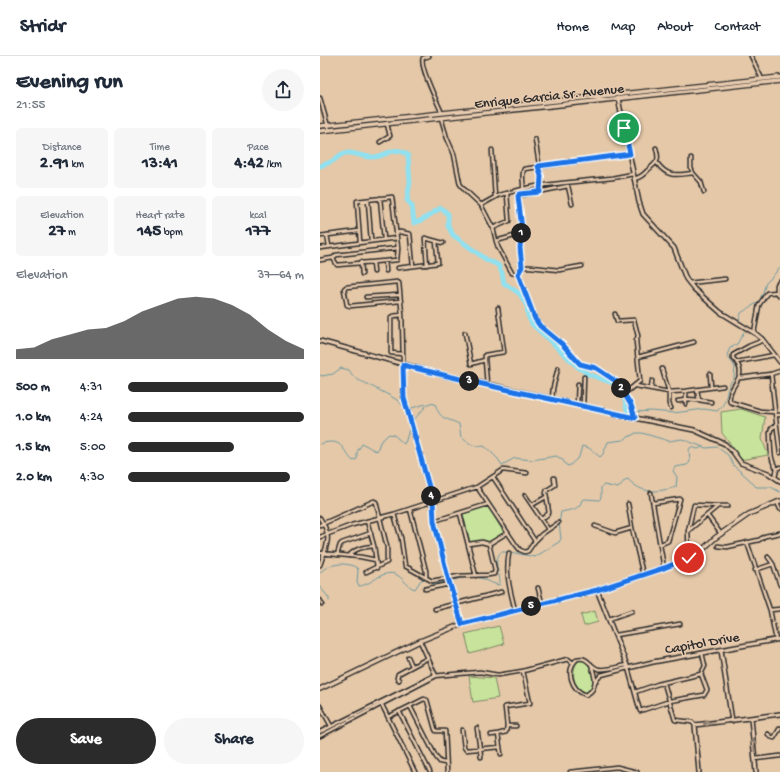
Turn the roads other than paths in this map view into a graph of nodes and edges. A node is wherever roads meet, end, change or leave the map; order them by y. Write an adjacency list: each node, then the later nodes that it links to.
1 (429, 56): 8 (street)
2 (751, 56): 4 (street)
3 (780, 77): 4 (main road, Enrique Garcia Sr. Avenue)
4 (762, 79): 6 (main road, Enrique Garcia Sr. Avenue)
5 (780, 81): 6 (main road, Enrique Garcia Sr. Avenue)
6 (618, 96): 8 (main road, Enrique Garcia Sr. Avenue); 17 (street)
7 (320, 98): 11 (street)
8 (441, 115): 9 (main road, Enrique Garcia Sr. Avenue); 11 (main road, Enrique Garcia Sr. Avenue); 35 (street)
9 (387, 123): 11 (main road, Enrique Garcia Sr. Avenue); 14 (street)
10 (320, 126): 11 (main road, Enrique Garcia Sr. Avenue)
11 (329, 128): 12 (main road, Enrique Garcia Sr. Avenue)
12 (320, 131)
13 (535, 139): 20 (street)
14 (380, 142)
15 (656, 148): 19 (street)
16 (492, 150): 31 (street)
17 (630, 154): 20 (street); 22 (street)
18 (691, 158): 21 (street)
19 (657, 163): 21 (street); 23 (street)
20 (538, 166): 25 (street); 27 (street)
21 (693, 173): 29 (street)
22 (634, 174): 23 (street); 24 (street)
23 (634, 179): 68 (street)
24 (563, 183): 25 (street); 26 (street)
25 (540, 186): 27 (street); 28 (street)
26 (568, 186): 28 (street); 34 (street)
27 (523, 189): 30 (street)
28 (540, 192): 39 (street)
29 (704, 192)
30 (507, 193): 31 (street); 36 (street)
31 (495, 197): 35 (street)
32 (380, 198): 33 (street); 38 (street); 43 (street)
33 (368, 200): 37 (street); 44 (street)
34 (572, 204)
35 (481, 205): 36 (street)
36 (493, 228): 45 (street)
37 (359, 231): 41 (street); 47 (street)
38 (396, 233): 42 (street); 58 (street)
39 (521, 234): 45 (street); 60 (street)
40 (320, 235): 41 (street)
41 (327, 235): 49 (street)
42 (397, 238): 43 (street); 51 (street)
43 (384, 239): 44 (street)
44 (371, 240): 47 (street)
45 (496, 240): 65 (street)
46 (436, 241): 48 (street); 57 (street); 57 (street)
47 (360, 242): 49 (street)
48 (443, 243)
49 (329, 246): 50 (street)
50 (320, 248)
51 (398, 248): 52 (street); 54 (street)
52 (333, 258): 53 (street); 55 (street)
53 (320, 260)
54 (385, 261): 56 (street); 62 (street)
55 (361, 262): 56 (street); 64 (street)
56 (373, 262): 63 (street)
57 (427, 264): 58 (street)
58 (413, 266): 61 (street)
59 (582, 266): 60 (street)
60 (522, 267): 65 (street)
61 (398, 268)
62 (386, 271)
63 (374, 272)
64 (362, 274)
65 (518, 274): 106 (street)
66 (725, 279): 68 (street)
67 (780, 281): 69 (street)
68 (689, 283): 78 (street)
69 (777, 292): 71 (street); 78 (street)
70 (400, 295): 72 (street); 73 (street); 73 (street)
71 (780, 296)
72 (366, 297)
73 (400, 301): 76 (street)
74 (498, 308): 85 (street)
75 (615, 314): 84 (street)
76 (402, 315): 82 (street); 82 (street)
77 (465, 333): 85 (street)
78 (754, 333): 79 (street)
79 (762, 339): 83 (street); 86 (street)
80 (320, 340): 88 (street)
81 (694, 342): 84 (street)
82 (403, 354): 88 (street)
83 (774, 355): 86 (street); 87 (street)
84 (638, 357): 99 (street)
85 (485, 360): 97 (street)
86 (737, 362): 95 (street)
87 (780, 362)
88 (403, 365): 97 (street); 131 (street)
89 (558, 368): 107 (street)
90 (662, 370): 105 (street)
91 (780, 371): 93 (street)
92 (710, 374): 101 (street)
93 (771, 374): 95 (street); 116 (street)
94 (584, 377): 114 (street)
95 (740, 378): 116 (street)
96 (652, 381): 102 (street)
97 (487, 384): 107 (street)
98 (578, 384): 113 (street)
99 (636, 386): 102 (street); 106 (street)
100 (723, 386): 101 (street)
101 (711, 387): 103 (street)
102 (651, 389): 105 (street)
103 (696, 389): 104 (street); 109 (street)
104 (686, 391): 105 (street); 108 (street)
105 (669, 392): 115 (street)
106 (624, 394): 118 (street)
107 (552, 399): 113 (street)
108 (686, 400): 109 (street); 110 (street); 112 (street)
109 (699, 400): 111 (street)
110 (678, 401)
111 (711, 402)
112 (686, 404)
113 (577, 405): 114 (street)
114 (583, 406): 118 (street)
115 (671, 408)
116 (775, 413): 117 (street); 119 (street)
117 (780, 415)
118 (635, 417): 124 (street)
119 (776, 425): 120 (street); 121 (street)
120 (780, 454)
121 (779, 468): 124 (street)
122 (527, 473): 123 (street)
123 (493, 477): 127 (street); 162 (street)
124 (775, 477): 126 (street)
125 (554, 478): 130 (street)
126 (780, 481)
127 (477, 487): 131 (street); 134 (street)
128 (651, 493): 133 (street)
129 (525, 494): 136 (street)
130 (546, 497): 136 (street); 146 (street)
131 (433, 501): 139 (street); 148 (street)
132 (779, 501): 140 (street); 159 (main road)
133 (653, 503): 166 (street); 166 (street)
134 (488, 504): 141 (street); 156 (street)
135 (628, 504): 153 (street)
136 (532, 505): 146 (street)
137 (718, 506): 138 (street); 143 (street); 155 (street)
138 (728, 506)
139 (410, 509): 142 (street); 185 (street)
140 (780, 509)
141 (460, 513): 148 (street); 164 (street)
142 (394, 514): 145 (street); 185 (street)
143 (707, 515): 155 (street); 159 (street)
144 (320, 518): 150 (street)
145 (380, 518): 147 (street); 150 (street); 179 (street)
146 (542, 519): 154 (street)
147 (368, 521): 158 (street); 160 (street)
148 (434, 521): 186 (street)
149 (558, 523): 154 (street)
150 (324, 524): 151 (street); 160 (street)
151 (320, 525)
152 (595, 526): 153 (street)
153 (632, 528): 183 (street)
154 (548, 529): 162 (street)
155 (688, 531): 175 (street)
156 (507, 533): 162 (street); 165 (street)
157 (780, 533): 163 (street)
158 (371, 534): 167 (street); 172 (street)
159 (721, 534): 175 (main road)
160 (328, 535): 161 (street); 171 (street)
161 (320, 538)
162 (535, 541)
163 (747, 542): 168 (street); 181 (street)
164 (469, 544): 165 (street); 184 (street)
165 (489, 544): 184 (street)
166 (660, 544): 180 (street)
167 (374, 546): 173 (street); 176 (street)
168 (718, 546)
169 (320, 553): 171 (street)
170 (510, 553): 198 (street)
171 (324, 554): 172 (street); 178 (street)
172 (337, 555): 173 (street)
173 (349, 556): 176 (street)
174 (768, 557): 177 (street)
175 (689, 558): 180 (main road)
176 (376, 560): 179 (street)
177 (773, 564): 181 (street); 187 (street)
178 (320, 565)
179 (377, 568): 182 (street)
180 (664, 568): 183 (main road)
181 (756, 570): 199 (street)
182 (366, 572)
183 (643, 575): 190 (main road)
184 (476, 576): 186 (street)
185 (426, 578): 186 (street)
186 (449, 581): 189 (street); 195 (street)
187 (780, 585)
188 (538, 588): 193 (street)
189 (425, 589)
190 (597, 590): 193 (main road); 201 (street)
191 (501, 592): 195 (street)
192 (320, 600): 194 (street)
193 (542, 603): 198 (main road)
194 (322, 604)
195 (456, 604): 196 (street); 202 (street)
196 (435, 609)
197 (780, 609): 199 (street)
198 (515, 610): 202 (main road)
199 (770, 610): 206 (street)
200 (632, 611): 201 (street)
201 (609, 619): 204 (street)
202 (462, 624): 207 (main road)
203 (680, 624): 204 (street)
204 (616, 635): 215 (street)
205 (780, 639): 206 (street, Capitol Drive)
206 (776, 640): 208 (street, Capitol Drive)
207 (420, 641): 211 (street); 222 (main road)
208 (721, 650): 209 (street, Capitol Drive); 233 (street)
209 (702, 653): 215 (street, Capitol Drive); 217 (street)
210 (408, 657): 214 (street)
211 (428, 658): 214 (street); 218 (street)
212 (573, 663): 213 (street); 216 (street); 220 (street)
213 (591, 664): 215 (street); 220 (street)
214 (412, 666): 219 (street)
215 (628, 666): 220 (street); 223 (street)
216 (523, 671): 218 (street); 236 (street)
217 (701, 674): 221 (street); 224 (street)
218 (436, 676): 225 (street)
219 (399, 680)
220 (595, 682)
221 (664, 683): 223 (street); 224 (street)
222 (320, 689)
223 (635, 692): 224 (street)
224 (668, 701): 234 (street)
225 (381, 703): 230 (street); 231 (street)
226 (320, 706): 235 (street)
227 (410, 706): 228 (street); 252 (street); 252 (street)
228 (399, 711): 231 (street); 254 (street)
229 (780, 714): 232 (street)
230 (352, 717): 235 (street); 245 (street)
231 (388, 717): 253 (street)
232 (751, 718): 233 (street); 251 (street, one-way to 232)
233 (732, 721): 234 (street, one-way to 234)
234 (695, 725): 258 (street)
235 (331, 726): 241 (street)
236 (507, 726): 237 (street); 242 (street)
237 (516, 726)
238 (478, 728): 247 (street)
239 (780, 728): 243 (street)
240 (462, 730): 247 (street)
241 (320, 732)
242 (498, 734): 244 (street); 246 (street)
243 (768, 734)
244 (491, 735)
245 (320, 736)
246 (500, 747): 247 (street); 248 (street)
247 (480, 748): 250 (street)
248 (501, 754)
249 (780, 756): 251 (street)
250 (481, 757)
251 (755, 759): 259 (street)
252 (446, 762): 255 (street)
253 (415, 772)
254 (430, 772)
255 (447, 772)
256 (570, 772): 257 (street)
257 (637, 772)
258 (699, 772)
259 (756, 772)

